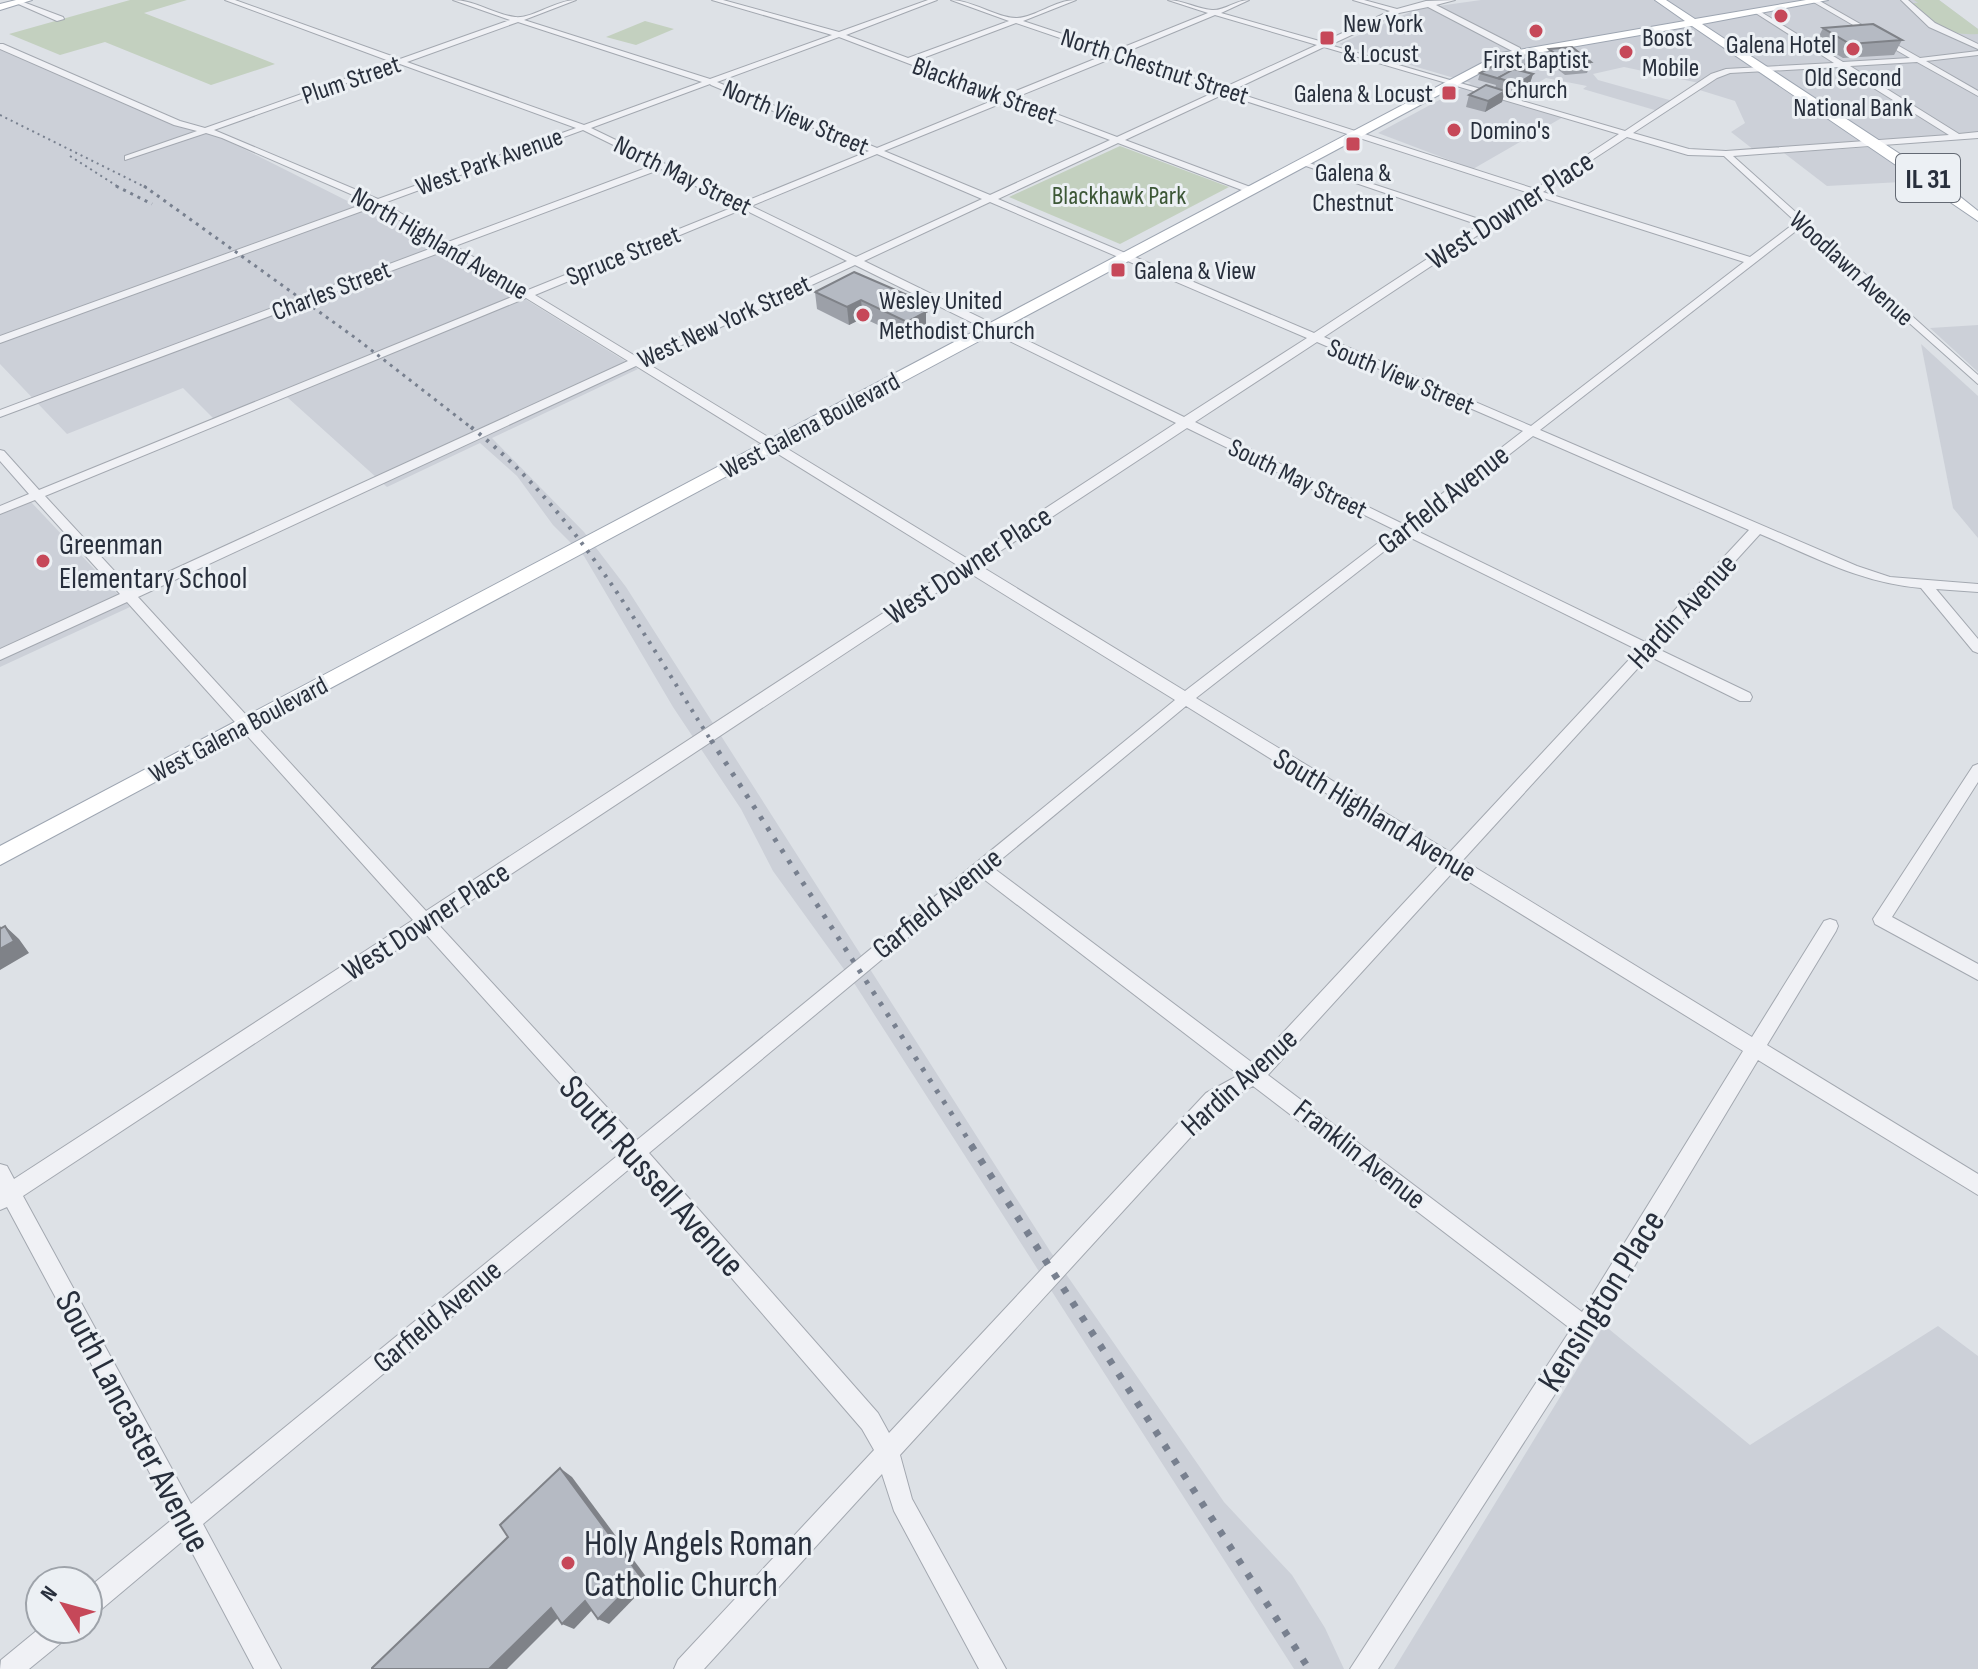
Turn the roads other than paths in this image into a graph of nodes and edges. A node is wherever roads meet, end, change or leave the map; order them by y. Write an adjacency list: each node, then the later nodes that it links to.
1 (228, 0): 34 (street, North May Street)
2 (456, 0): 24 (street, North View Street)
3 (573, 0): 24 (street, Plum Street)
4 (715, 0): 27 (street, Blackhawk Street)
5 (906, 0): 18 (street)
6 (934, 0): 18 (street, West Park Avenue)
7 (954, 0): 25 (street, North Chestnut Street)
8 (1073, 0): 25 (street)
9 (1171, 0): 22 (street)
10 (1246, 0): 22 (street, Spruce Street)
11 (1356, 0): 20 (street)
12 (1452, 0): 17 (street, West New York Street)
13 (1660, 0): 26 (main road, IL 31)
14 (1817, 0): 21 (main road, West Galena Boulevard); 33 (street)
15 (1904, 0): 31 (street)
16 (22, 1): 19 (main road); 23 (street)
17 (1423, 2): 20 (street, West New York Street); 30 (street)
18 (922, 4): 27 (street, West Park Avenue)
19 (0, 7)
20 (1397, 11): 28 (street, West New York Street)
21 (1756, 11): 26 (main road, West Galena Boulevard); 36 (street)
22 (1215, 13): 28 (street); 32 (street, Spruce Street)
23 (60, 19)
24 (518, 19): 34 (street, Plum Street); 38 (street, North View Street)
25 (1017, 21): 32 (street, North Chestnut Street); 35 (street)
26 (1694, 22): 30 (main road, West Galena Boulevard); 37 (main road, IL 31)
27 (840, 35): 35 (street, Blackhawk Street); 38 (street, West Park Avenue)
28 (1322, 45): 39 (street); 40 (street, West New York Street)
29 (0, 46): 44 (street, North Highland Avenue)
30 (1517, 50): 39 (main road, West Galena Boulevard)
31 (1978, 50): 33 (street, West Downer Place)
32 (1115, 53): 40 (street, North Chestnut Street); 42 (street, Spruce Street)
33 (1919, 60): 36 (street, West Downer Place); 41 (street)
34 (401, 61): 43 (street, North May Street); 44 (street, Plum Street)
35 (907, 61): 42 (street, Blackhawk Street)
36 (1842, 65): 37 (street, West Downer Place); 48 (street)
37 (1766, 70): 46 (street, West Downer Place); 50 (main road, IL 31)
38 (714, 83): 43 (street, West Park Avenue); 51 (street, North View Street)
39 (1450, 83): 45 (main road, West Galena Boulevard); 46 (street)
40 (1224, 90): 45 (street, North Chestnut Street); 49 (street, West New York Street)
41 (1978, 94)
42 (1006, 98): 49 (street, Blackhawk Street); 51 (street, Spruce Street)
43 (585, 128): 55 (street, North May Street); 59 (street, West Park Avenue)
44 (204, 130): 53 (street, Plum Street); 59 (street, North Highland Avenue)
45 (1354, 134): 54 (main road, West Galena Boulevard); 57 (street, North Chestnut Street)
46 (1625, 134): 52 (street); 57 (street, West Downer Place)
47 (1978, 135): 48 (street)
48 (1958, 137): 50 (street)
49 (1118, 139): 56 (street, Blackhawk Street); 58 (street, West New York Street)
50 (1875, 143): 52 (street); 61 (main road, IL 31)
51 (877, 150): 58 (street, North View Street); 60 (street, Spruce Street)
52 (1726, 154): 62 (street, Woodlawn Avenue)
53 (128, 158)
54 (1303, 162): 56 (main road, West Galena Boulevard); 63 (street)
55 (663, 165): 60 (street, North May Street); 64 (street, Charles Street)
56 (1250, 190): 65 (main road, West Galena Boulevard)
57 (1536, 193): 63 (street, West Downer Place); 67 (street, North Chestnut Street)
58 (990, 198): 65 (street, North View Street); 66 (street, West New York Street)
59 (376, 202): 64 (street, North Highland Avenue); 71 (street, West Park Avenue)
60 (745, 205): 66 (street, North May Street); 68 (street, Spruce Street)
61 (1978, 217)
62 (1802, 222): 67 (street, Garfield Avenue); 73 (street, Woodlawn Avenue)
63 (1487, 225): 70 (street, West Downer Place)
64 (448, 246): 68 (street, North Highland Avenue); 74 (street, Charles Street)
65 (1127, 256): 69 (main road, West Galena Boulevard); 70 (street, South View Street)
66 (856, 260): 69 (street, North May Street); 72 (street, West New York Street)
67 (1751, 261): 76 (street, Garfield Avenue)
68 (528, 294): 72 (street, North Highland Avenue); 79 (street, Spruce Street)
69 (993, 326): 75 (street, South May Street); 77 (main road, West Galena Boulevard)
70 (1314, 339): 75 (street, West Downer Place); 76 (street, South View Street)
71 (0, 340)
72 (636, 361): 77 (street, North Highland Avenue); 86 (street, West New York Street)
73 (1978, 381)
74 (0, 414)
75 (1185, 423): 82 (street, South May Street); 83 (street, West Downer Place)
76 (1531, 431): 81 (street, South View Street); 82 (street, Garfield Avenue)
77 (771, 446): 83 (street, South Highland Avenue); 92 (main road, West Galena Boulevard)
78 (0, 454): 79 (street, South Russell Avenue)
79 (38, 494): 80 (street, Spruce Street); 86 (street, South Russell Avenue)
80 (0, 510)
81 (1757, 529): 84 (street, South View Street); 88 (street, Hardin Avenue)
82 (1405, 530): 88 (street, South May Street); 91 (street, Garfield Avenue)
83 (967, 566): 91 (street, South Highland Avenue); 97 (street, West Downer Place)
84 (1927, 587): 85 (street, South View Street); 87 (street)
85 (1978, 588)
86 (127, 595): 89 (street, West New York Street); 92 (street, South Russell Avenue)
87 (1978, 648)
88 (1647, 649): 90 (street, South May Street); 95 (street, Hardin Avenue)
89 (0, 655)
90 (1745, 697)
91 (1185, 699): 95 (street, South Highland Avenue); 96 (street, Garfield Avenue)
92 (248, 724): 94 (main road, West Galena Boulevard); 97 (street, South Russell Avenue)
93 (1978, 770): 99 (street)
94 (0, 856)
95 (1451, 862): 100 (street, South Highland Avenue); 101 (street, Hardin Avenue)
96 (981, 868): 101 (street, Franklin Avenue); 102 (street, Garfield Avenue)
97 (426, 921): 102 (street, South Russell Avenue); 105 (street, West Downer Place)
98 (1830, 926): 100 (street, Kensington Place)
99 (1978, 973)
100 (1755, 1048): 104 (street, South Highland Avenue); 106 (street, Kensington Place)
101 (1257, 1074): 106 (street, Franklin Avenue); 107 (street, Hardin Avenue)
102 (635, 1152): 107 (street, South Russell Avenue); 108 (street, Garfield Avenue)
103 (0, 1173): 105 (street, South Lancaster Avenue)
104 (1978, 1185)
105 (5, 1197): 108 (street, South Lancaster Avenue)
106 (1585, 1327): 115 (street, Kensington Place)
107 (888, 1453): 113 (street, Hardin Avenue); 114 (street, South Russell Avenue)
108 (188, 1522): 109 (street, Garfield Avenue); 112 (street, South Lancaster Avenue)
109 (104, 1591)
110 (39, 1645): 111 (street)
111 (10, 1669)
112 (268, 1669)
113 (687, 1669)
114 (993, 1669)
115 (1363, 1669)

